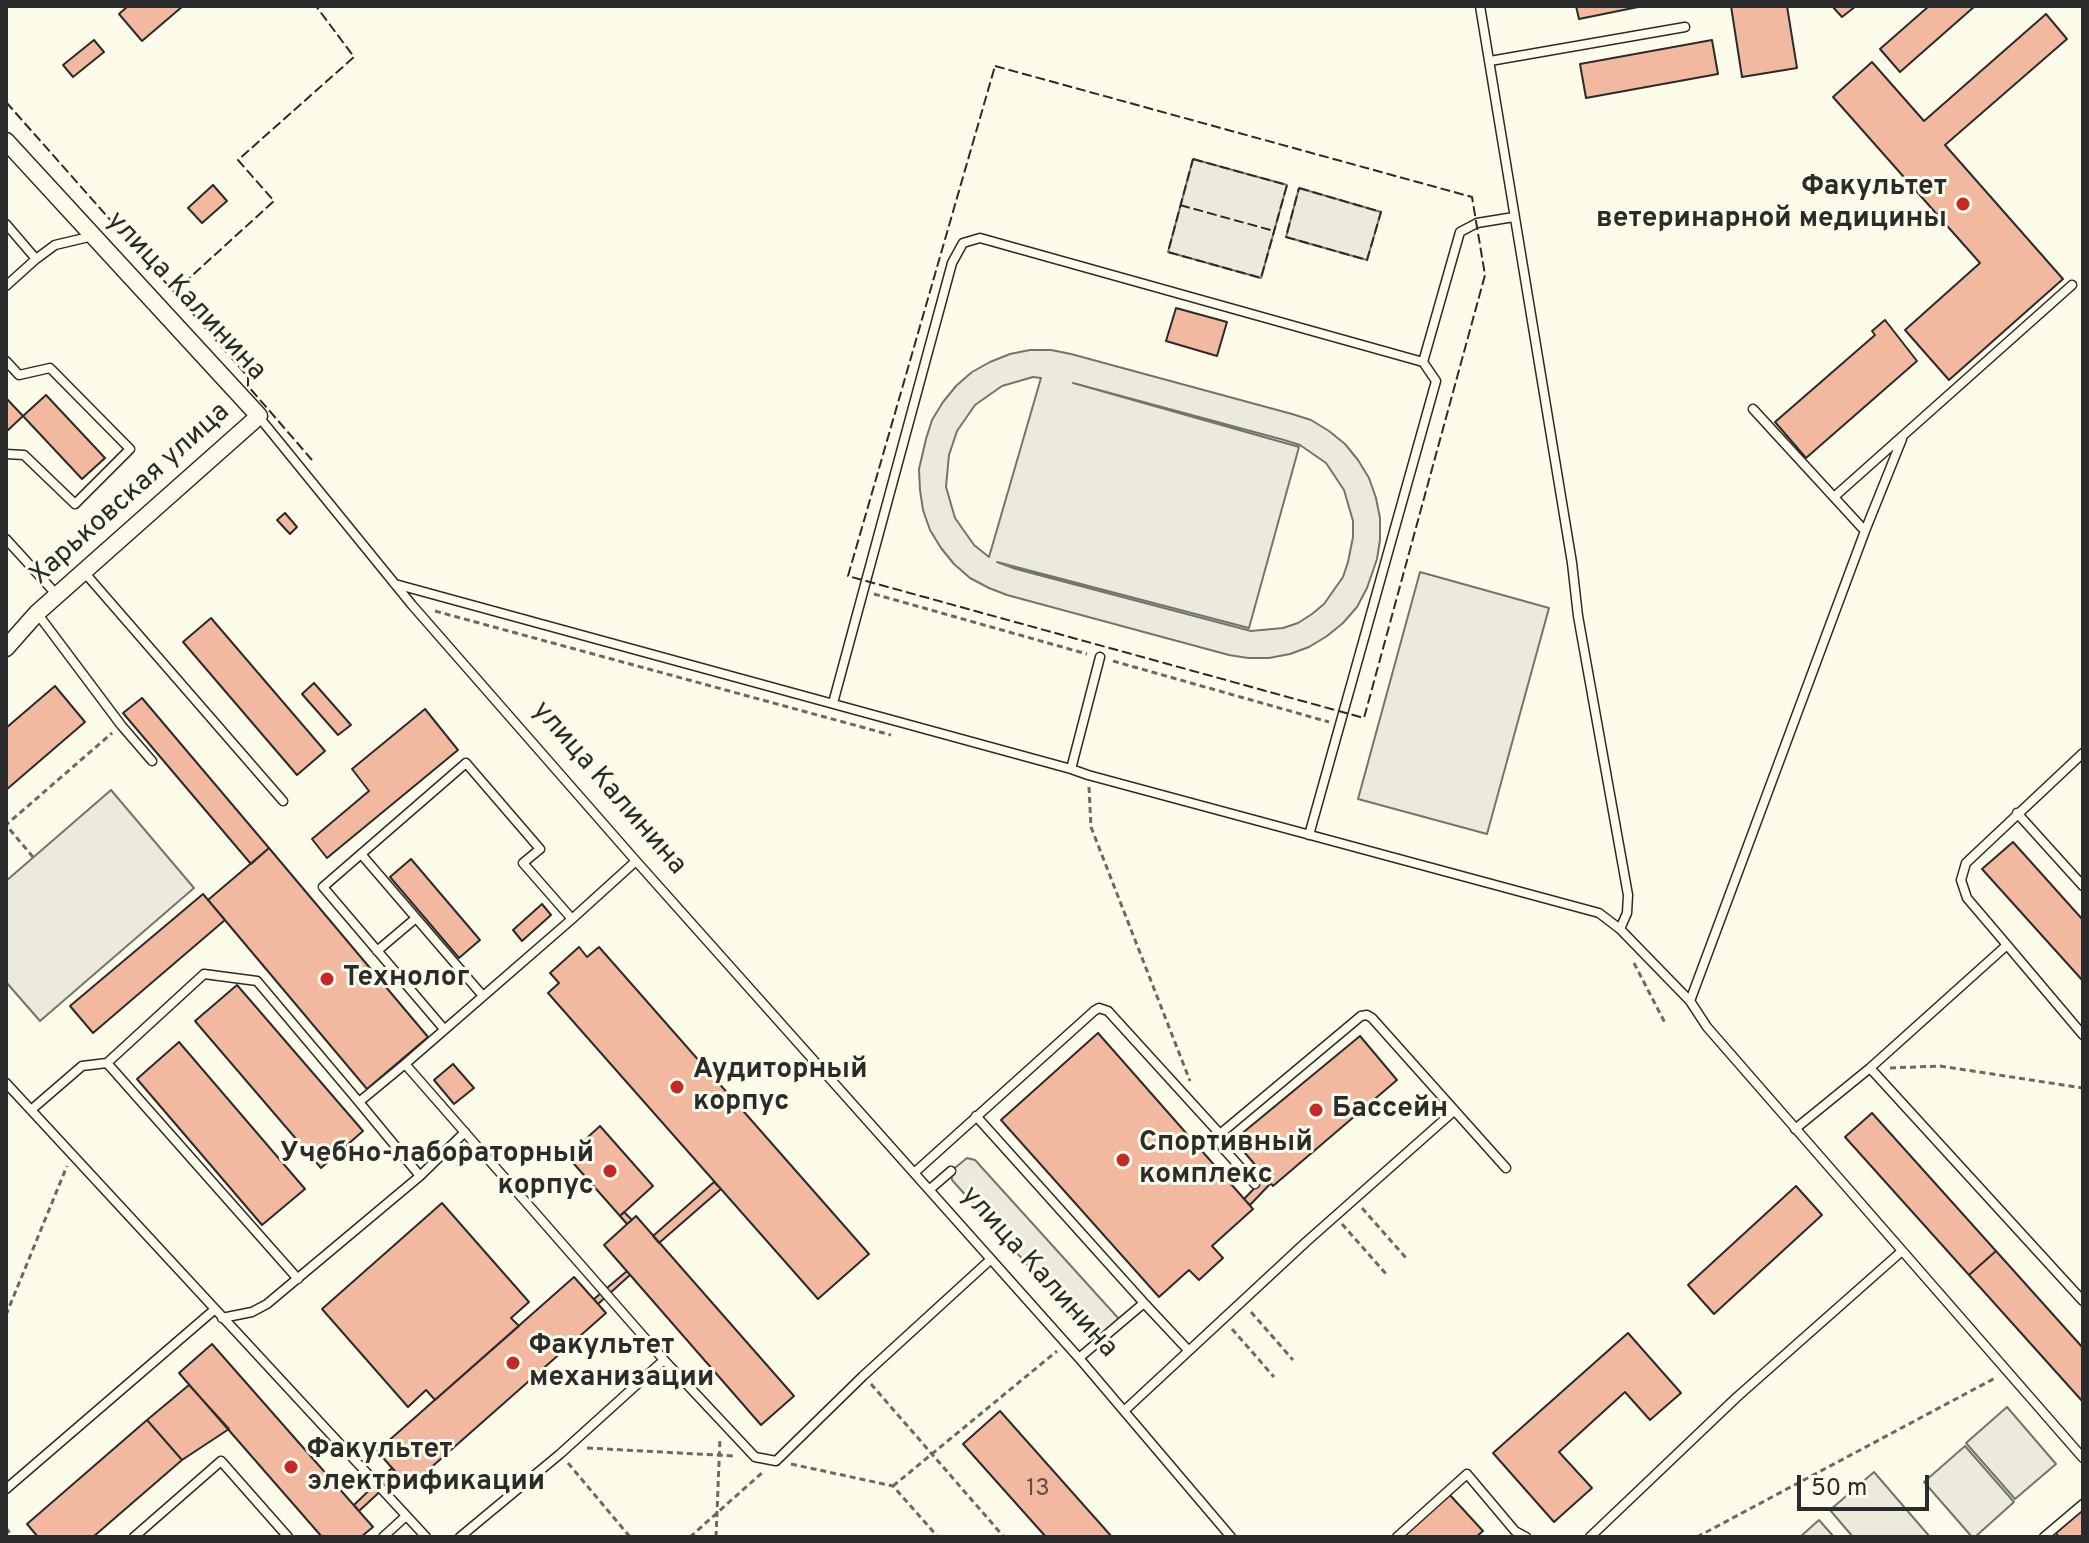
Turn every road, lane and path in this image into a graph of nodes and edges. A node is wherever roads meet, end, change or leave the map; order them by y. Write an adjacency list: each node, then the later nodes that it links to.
1 (1480, 6): 3 (lane)
2 (1685, 27): 3 (lane)
3 (1490, 61): 5 (lane)
4 (6, 141): 7 (street, улица Калинина)
5 (1514, 217): 12 (lane); 43 (lane)
6 (6, 224): 8 (lane)
7 (93, 236): 8 (lane); 14 (street, улица Калинина)
8 (36, 259): 10 (lane)
9 (2072, 285): 15 (lane)
10 (6, 286)
11 (6, 361): 16 (lane)
12 (1423, 362): 27 (lane); 36 (lane)
13 (1753, 409): 17 (lane)
14 (259, 416): 20 (street, Харьковская улица); 21 (lane, улица Калинина)
15 (1902, 437): 17 (lane); 18 (lane)
16 (6, 454)
17 (1834, 497): 18 (lane)
18 (1865, 531): 48 (lane)
19 (6, 539): 22 (lane)
20 (84, 572): 22 (street, Харьковская улица); 34 (lane)
21 (395, 584): 23 (lane, улица Калинина); 27 (lane)
22 (57, 595): 24 (street, Харьковская улица)
23 (412, 605): 29 (path); 39 (lane, улица Калинина)
24 (37, 613): 25 (street, Харьковская улица); 28 (lane)
25 (6, 648)
26 (1100, 657): 32 (lane)
27 (833, 703): 32 (lane)
28 (121, 725): 31 (lane); 38 (path)
29 (889, 734)
30 (2083, 753): 35 (lane)
31 (152, 761)
32 (1071, 769): 33 (lane)
33 (1088, 775): 36 (lane); 56 (path)
34 (283, 801)
35 (2017, 813): 40 (lane); 44 (lane)
36 (1309, 835): 43 (lane)
37 (361, 854): 41 (lane); 42 (lane); 45 (lane)
38 (33, 857)
39 (636, 861): 42 (lane); 68 (lane, улица Калинина)
40 (2083, 886)
41 (416, 918): 45 (lane); 47 (lane)
42 (572, 919): 47 (lane)
43 (1620, 929): 48 (lane)
44 (2007, 945): 51 (lane); 54 (lane)
45 (377, 951): 50 (lane)
46 (1630, 956): 49 (path)
47 (483, 996): 50 (lane)
48 (1690, 1001): 62 (lane)
49 (1665, 1023)
50 (444, 1029): 53 (lane)
51 (2083, 1035)
52 (107, 1063): 58 (lane); 59 (lane); 78 (lane)
53 (405, 1064): 58 (lane); 63 (lane)
54 (1870, 1068): 57 (path); 62 (lane); 79 (lane)
55 (6, 1083): 59 (lane)
56 (1191, 1085)
57 (2083, 1088)
58 (359, 1102): 69 (lane)
59 (31, 1110): 65 (lane)
60 (1454, 1111): 64 (lane); 66 (lane); 72 (lane)
61 (976, 1116): 64 (lane); 68 (lane); 81 (lane)
62 (1795, 1129): 74 (lane)
63 (465, 1132): 69 (lane); 89 (lane)
64 (1220, 1134): 70 (lane)
65 (71, 1154): 82 (lane); 83 (path)
66 (1506, 1168)
67 (951, 1171): 71 (lane)
68 (914, 1173): 71 (lane, улица Калинина)
69 (420, 1176): 78 (lane)
70 (1255, 1184)
71 (929, 1190): 76 (lane, улица Калинина)
72 (1354, 1199): 73 (lane); 75 (path)
73 (1335, 1216): 77 (path); 80 (lane)
74 (1902, 1251): 91 (lane); 123 (lane)
75 (1406, 1258)
76 (990, 1260): 86 (lane, улица Калинина); 92 (lane)
77 (1387, 1275)
78 (298, 1279): 84 (lane)
79 (2083, 1301)
80 (1242, 1302): 85 (lane); 90 (path)
81 (1144, 1303): 87 (lane); 88 (lane)
82 (214, 1310): 84 (lane); 103 (lane)
83 (6, 1315)
84 (222, 1318): 106 (lane)
85 (1223, 1319): 87 (lane); 93 (path)
86 (1066, 1344): 88 (lane, улица Калинина); 97 (path)
87 (1188, 1350): 94 (lane)
88 (1079, 1358): 94 (lane, улица Калинина)
89 (664, 1360): 95 (lane); 96 (lane)
90 (1293, 1360)
91 (2007, 1371): 100 (lane); 124 (path)
92 (863, 1376): 97 (path); 101 (lane)
93 (1274, 1377)
94 (1124, 1411): 120 (lane, улица Калинина)
95 (719, 1419): 98 (path); 99 (lane)
96 (564, 1451): 98 (path); 114 (lane); 115 (path)
97 (932, 1454): 102 (path); 119 (path)
98 (720, 1455): 99 (path); 105 (path)
99 (755, 1457): 101 (lane)
100 (2083, 1458)
101 (776, 1461): 102 (path); 105 (path)
102 (893, 1486): 118 (path)
103 (6, 1489)
104 (2083, 1504): 125 (lane)
105 (717, 1514): 116 (path); 117 (path)
106 (406, 1516): 112 (lane); 113 (lane)
107 (6, 1528): 109 (path)
108 (1512, 1534): 121 (lane); 122 (lane)
109 (13, 1537)
110 (134, 1537): 111 (lane)
111 (288, 1537)
112 (383, 1537)
113 (426, 1537)
114 (460, 1537)
115 (630, 1537)
116 (690, 1537)
117 (716, 1537)
118 (938, 1537)
119 (1002, 1537)
120 (1231, 1537)
121 (1397, 1537)
122 (1526, 1537)
123 (1590, 1537)
124 (1697, 1537)
125 (2044, 1537)

